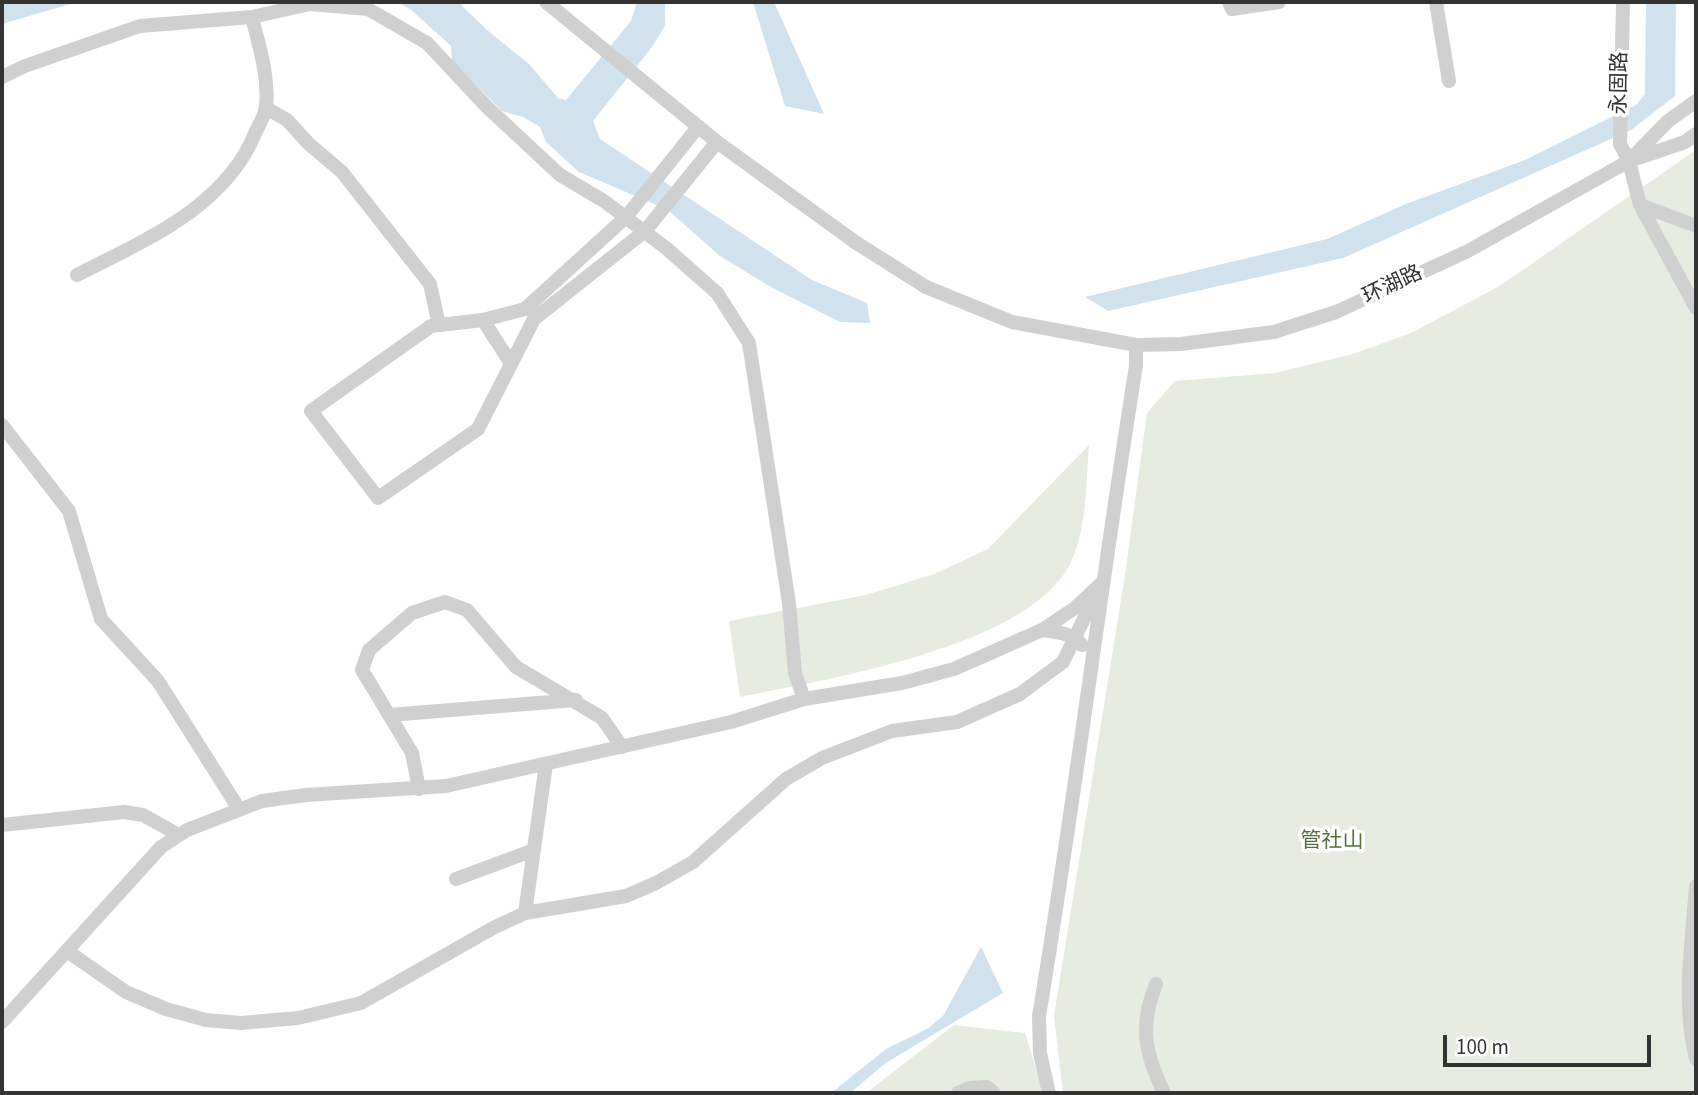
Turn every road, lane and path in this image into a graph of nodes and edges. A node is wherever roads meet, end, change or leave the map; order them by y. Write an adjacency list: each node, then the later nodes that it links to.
1 (546, 2): 11 (street, 环湖路)
2 (1229, 2): 3 (street)
3 (1279, 2)
4 (1436, 2): 8 (street)
5 (1623, 2): 14 (street, 永固路)
6 (252, 17): 7 (street); 10 (street); 16 (street)
7 (2, 77)
8 (1449, 81)
9 (1696, 101): 14 (street, 环湖路)
10 (266, 108): 19 (street); 23 (street)
11 (698, 127): 13 (street, 环湖路); 16 (street)
12 (1696, 134): 14 (street, 环湖路)
13 (717, 142): 18 (street); 24 (street, 环湖路)
14 (1629, 161): 15 (street, 永固路); 24 (street, 环湖路)
15 (1640, 205): 17 (street); 20 (street, 永固路)
16 (626, 217): 18 (street); 21 (street)
17 (1696, 226)
18 (645, 231): 21 (street); 31 (street)
19 (77, 275)
20 (1696, 308)
21 (529, 314): 22 (street); 25 (street)
22 (483, 320): 23 (street); 25 (street)
23 (439, 325): 25 (street)
24 (1136, 345): 27 (street)
25 (510, 362)
26 (2, 425): 37 (street)
27 (1101, 584): 28 (street); 29 (street); 30 (street)
28 (1042, 630): 29 (street); 31 (street)
29 (1077, 638): 30 (street); 43 (street)
30 (1093, 669): 50 (street)
31 (804, 699): 34 (street)
32 (576, 700): 33 (street); 33 (street); 34 (street)
33 (389, 715): 36 (street)
34 (622, 747): 35 (street)
35 (546, 764): 36 (street); 40 (street)
36 (419, 789): 37 (street)
37 (239, 809): 39 (street)
38 (2, 825): 39 (street)
39 (179, 835): 44 (street)
40 (534, 850): 41 (street); 43 (street)
41 (456, 879)
42 (1696, 886): 47 (street)
43 (525, 913): 44 (street)
44 (67, 951): 46 (street)
45 (1156, 984): 51 (street)
46 (2, 1022)
47 (1696, 1059)
48 (958, 1093): 49 (street)
49 (994, 1093)
50 (1049, 1093)
51 (1164, 1093)

